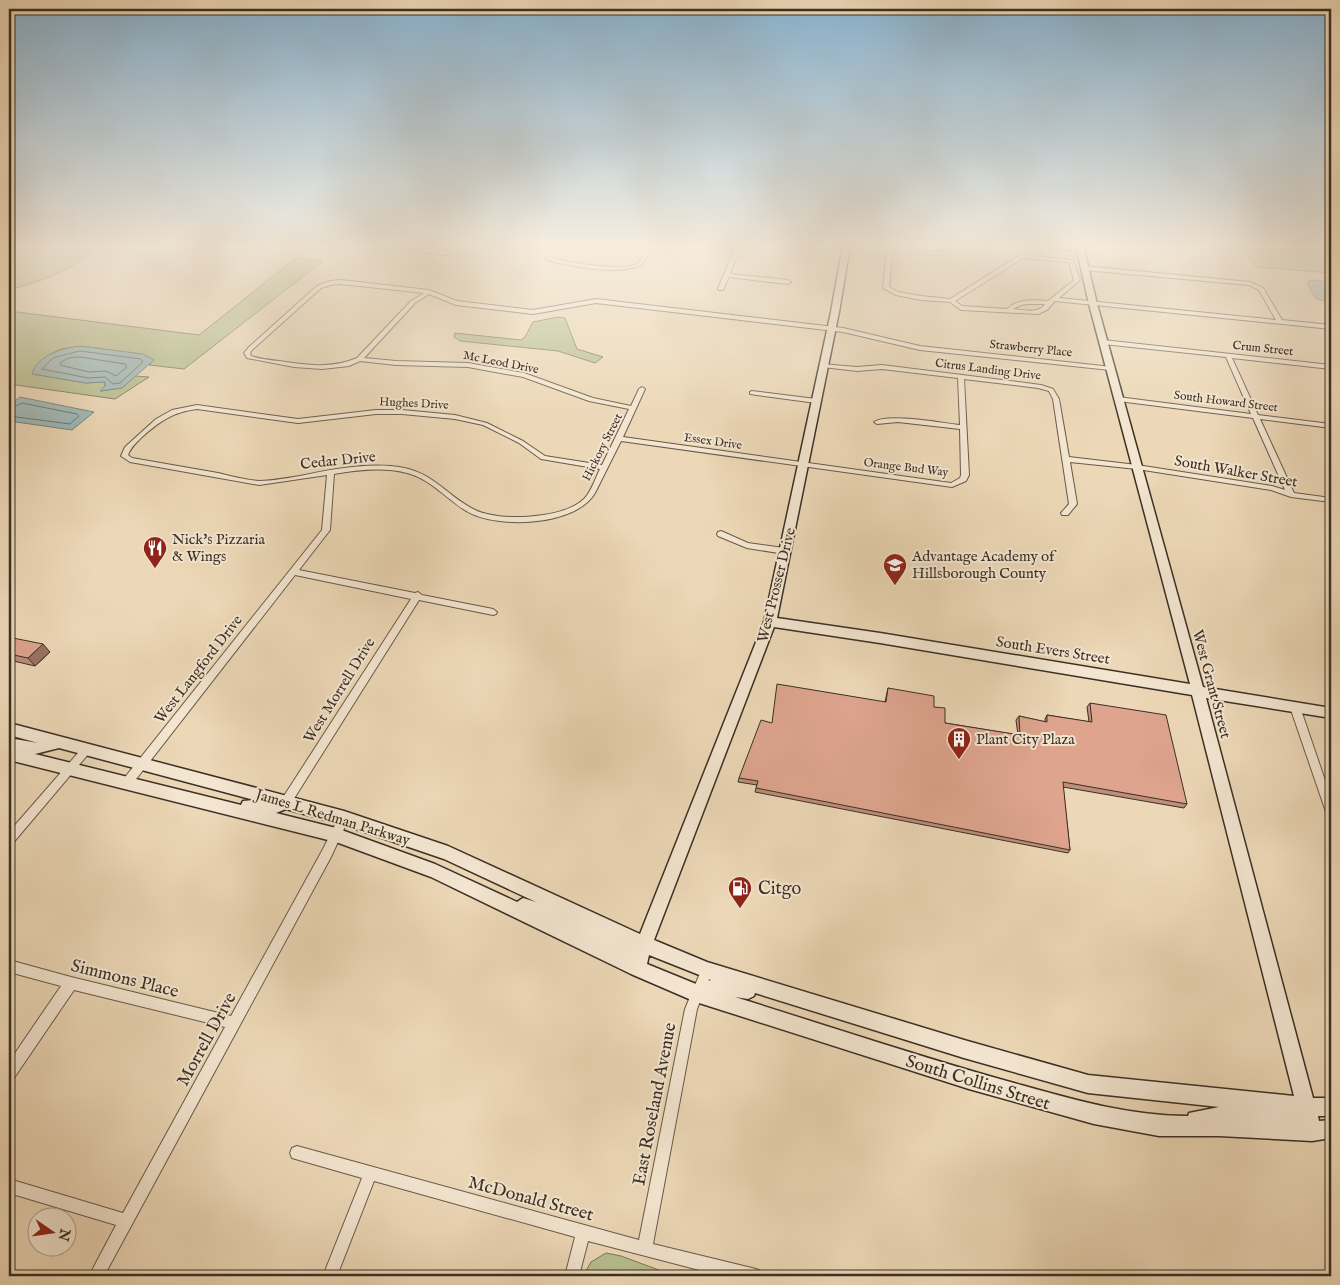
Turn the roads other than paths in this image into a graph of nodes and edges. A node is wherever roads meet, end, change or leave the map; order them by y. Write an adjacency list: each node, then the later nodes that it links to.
1 (1093, 304): 17 (street, West Grant Street)
2 (300, 305): 19 (street, Strawberry Place)
3 (410, 305): 19 (street)
4 (473, 305): 5 (street, Strawberry Place)
5 (577, 305)
6 (622, 305): 16 (street, Strawberry Place)
7 (836, 305): 16 (street, West Prosser Drive)
8 (957, 305): 13 (street)
9 (1015, 305): 13 (street)
10 (1048, 305): 13 (street)
11 (1103, 305): 14 (street)
12 (1270, 305): 14 (street)
13 (1010, 310)
14 (1280, 322): 15 (street)
15 (1331, 327)
16 (831, 329): 20 (street, West Prosser Drive); 22 (street, Strawberry Place)
17 (1103, 342): 18 (street, Crum Street); 22 (street, West Grant Street)
18 (1228, 356): 21 (street, Crum Street); 29 (street)
19 (359, 359): 28 (street, Mc Leod Drive)
20 (824, 365): 23 (street, Citrus Landing Drive); 27 (street, West Prosser Drive)
21 (1331, 367)
22 (1110, 368): 26 (street, West Grant Street)
23 (961, 377): 32 (street, Orange Bud Way); 35 (street, Citrus Landing Drive)
24 (642, 389): 28 (street, Hickory Street)
25 (752, 393): 27 (street)
26 (1118, 399): 29 (street, South Howard Street); 38 (street, West Grant Street)
27 (816, 401): 36 (street, West Prosser Drive)
28 (634, 408): 33 (street, Hickory Street)
29 (1256, 416): 31 (street, South Howard Street); 40 (street)
30 (877, 422): 32 (street)
31 (1331, 426)
32 (962, 427): 36 (street, Orange Bud Way)
33 (620, 439): 36 (street, Essex Drive); 37 (street, Hickory Street)
34 (124, 456): 37 (street, Hughes Drive); 39 (street, Cedar Drive)
35 (1066, 459): 38 (street, South Walker Street); 43 (street, Citrus Landing Drive)
36 (803, 465): 45 (street, West Prosser Drive)
37 (605, 468): 42 (street, Hickory Street)
38 (1137, 468): 40 (street, South Walker Street); 50 (street, West Grant Street)
39 (331, 472): 42 (street, Cedar Drive); 46 (street, West Langford Drive)
40 (1291, 495): 41 (street, South Walker Street)
41 (1331, 500)
42 (574, 509)
43 (1064, 513)
44 (721, 534): 45 (street)
45 (785, 552): 49 (street, West Prosser Drive)
46 (293, 572): 47 (street); 60 (street, West Langford Drive)
47 (418, 595): 48 (street); 64 (street, West Morrell Drive)
48 (493, 612)
49 (770, 622): 50 (street, South Evers Street); 71 (street, West Prosser Drive)
50 (1198, 691): 51 (street, South Evers Street); 80 (street, West Grant Street)
51 (1295, 707): 52 (street, South Evers Street); 65 (street)
52 (1331, 713)
53 (9, 729): 55 (street, James L Redman Parkway)
54 (9, 733): 55 (street)
55 (29, 734): 56 (street, James L Redman Parkway)
56 (59, 742): 57 (street); 58 (street, James L Redman Parkway)
57 (9, 744)
58 (88, 749): 60 (street, James L Redman Parkway); 61 (street)
59 (9, 754): 61 (street, James L Redman Parkway)
60 (143, 763): 62 (street, West Langford Drive); 64 (street, James L Redman Parkway)
61 (70, 770): 62 (street, James L Redman Parkway); 68 (street)
62 (126, 784): 63 (street, James L Redman Parkway)
63 (189, 800): 64 (street); 67 (street, James L Redman Parkway)
64 (286, 802): 66 (street, James L Redman Parkway)
65 (1331, 812)
66 (344, 818): 67 (street, Morrell Drive); 69 (street, James L Redman Parkway)
67 (336, 835): 69 (street); 70 (street, James L Redman Parkway); 78 (street, Morrell Drive)
68 (9, 840)
69 (461, 859): 71 (street, James L Redman Parkway)
70 (488, 896): 71 (street); 73 (street, James L Redman Parkway)
71 (644, 944): 73 (street, West Prosser Drive); 74 (street, South Collins Street)
72 (9, 966): 75 (street, Simmons Place)
73 (637, 968): 76 (street, South Collins Street)
74 (707, 970): 76 (street, East Roseland Avenue); 77 (street, South Collins Street)
75 (71, 984): 78 (street, Simmons Place); 79 (street)
76 (696, 994): 77 (street); 82 (street, South Collins Street); 90 (street, East Roseland Avenue)
77 (846, 1012): 80 (street, South Collins Street)
78 (234, 1023): 88 (street, Morrell Drive)
79 (9, 1073)
80 (1306, 1107): 81 (street, South Collins Street); 82 (street); 84 (street, West Grant Street)
81 (1331, 1107)
82 (1159, 1126): 84 (street, South Collins Street)
83 (1331, 1129): 84 (street, South Collins Street)
84 (1312, 1131)
85 (297, 1153): 86 (street, McDonald Street)
86 (370, 1174): 89 (street, McDonald Street); 93 (street)
87 (9, 1186): 88 (street)
88 (126, 1221): 92 (street, Morrell Drive)
89 (583, 1232): 90 (street, McDonald Street); 94 (street)
90 (645, 1249): 91 (street, McDonald Street)
91 (715, 1271): 95 (street, McDonald Street)
92 (96, 1276)
93 (330, 1276)
94 (572, 1276)
95 (756, 1276)

